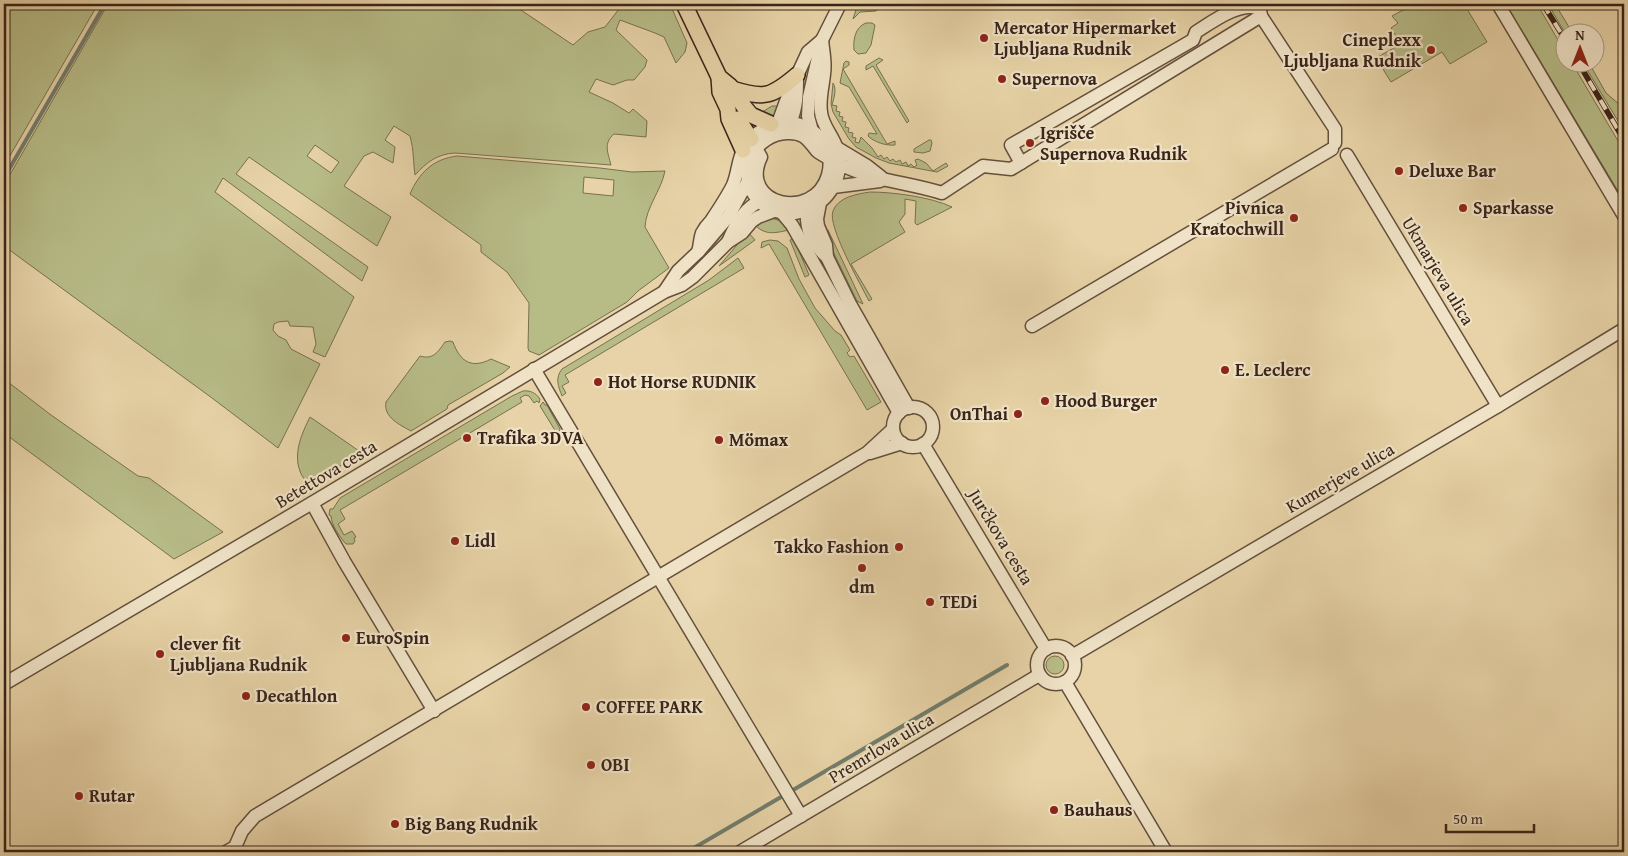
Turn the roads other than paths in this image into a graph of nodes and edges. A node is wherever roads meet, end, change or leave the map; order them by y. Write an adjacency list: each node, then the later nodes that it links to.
1 (684, 4): 12 (main road)
2 (840, 4): 7 (street)
3 (1498, 4): 29 (street)
4 (1234, 9): 5 (street); 6 (street); 8 (street)
5 (1261, 16): 6 (street); 33 (street)
6 (1245, 25): 9 (street)
7 (822, 40): 10 (street); 18 (street); 21 (street)
8 (1193, 40): 9 (street); 11 (street)
9 (1211, 46): 13 (street)
10 (797, 75): 14 (main road); 17 (street)
11 (1133, 75): 13 (street); 15 (street)
12 (719, 77): 14 (main road); 19 (main road)
13 (1142, 88): 16 (street)
14 (732, 89): 17 (main road)
15 (1094, 98): 16 (street); 22 (street)
16 (1093, 119): 22 (street)
17 (781, 126): 18 (street); 19 (street); 21 (street)
18 (812, 130): 21 (street)
19 (750, 146): 24 (street); 26 (street); 31 (street, Betettova cesta)
20 (1347, 154): 36 (street, Ukmarjeva ulica)
21 (835, 156): 23 (street); 25 (street); 27 (street)
22 (1021, 162): 23 (street)
23 (884, 180): 25 (street)
24 (748, 182): 26 (street); 31 (street, Betettova cesta)
25 (833, 188): 27 (street)
26 (765, 200): 27 (street); 28 (street); 30 (street, Betettova cesta)
27 (812, 204): 28 (street, Betettova cesta); 37 (street)
28 (778, 212): 30 (street, Betettova cesta); 37 (street)
29 (1624, 216)
30 (728, 242): 32 (street, Betettova cesta)
31 (698, 252): 32 (street, Betettova cesta)
32 (664, 292): 35 (street, Betettova cesta)
33 (1032, 326)
34 (1624, 329): 36 (street, Kumerjeve ulica)
35 (534, 369): 42 (street, Betettova cesta); 43 (street)
36 (1498, 406): 45 (street, Kumerjeve ulica)
37 (904, 410): 38 (street); 40 (street)
38 (893, 429): 39 (street); 41 (street)
39 (902, 443): 40 (street); 41 (street)
40 (923, 444): 44 (street, Jurčkova cesta)
41 (867, 454): 43 (street)
42 (312, 503): 48 (street, Betettova cesta); 49 (street)
43 (659, 578): 49 (street); 50 (street)
44 (1046, 649): 45 (street); 46 (street)
45 (1072, 656): 47 (street)
46 (1040, 675): 47 (street); 50 (street, Premrlova ulica)
47 (1065, 682): 53 (street)
48 (4, 684)
49 (434, 711): 51 (street)
50 (801, 816): 52 (street, Premrlova ulica)
51 (226, 852)
52 (740, 852)
53 (1166, 852)

